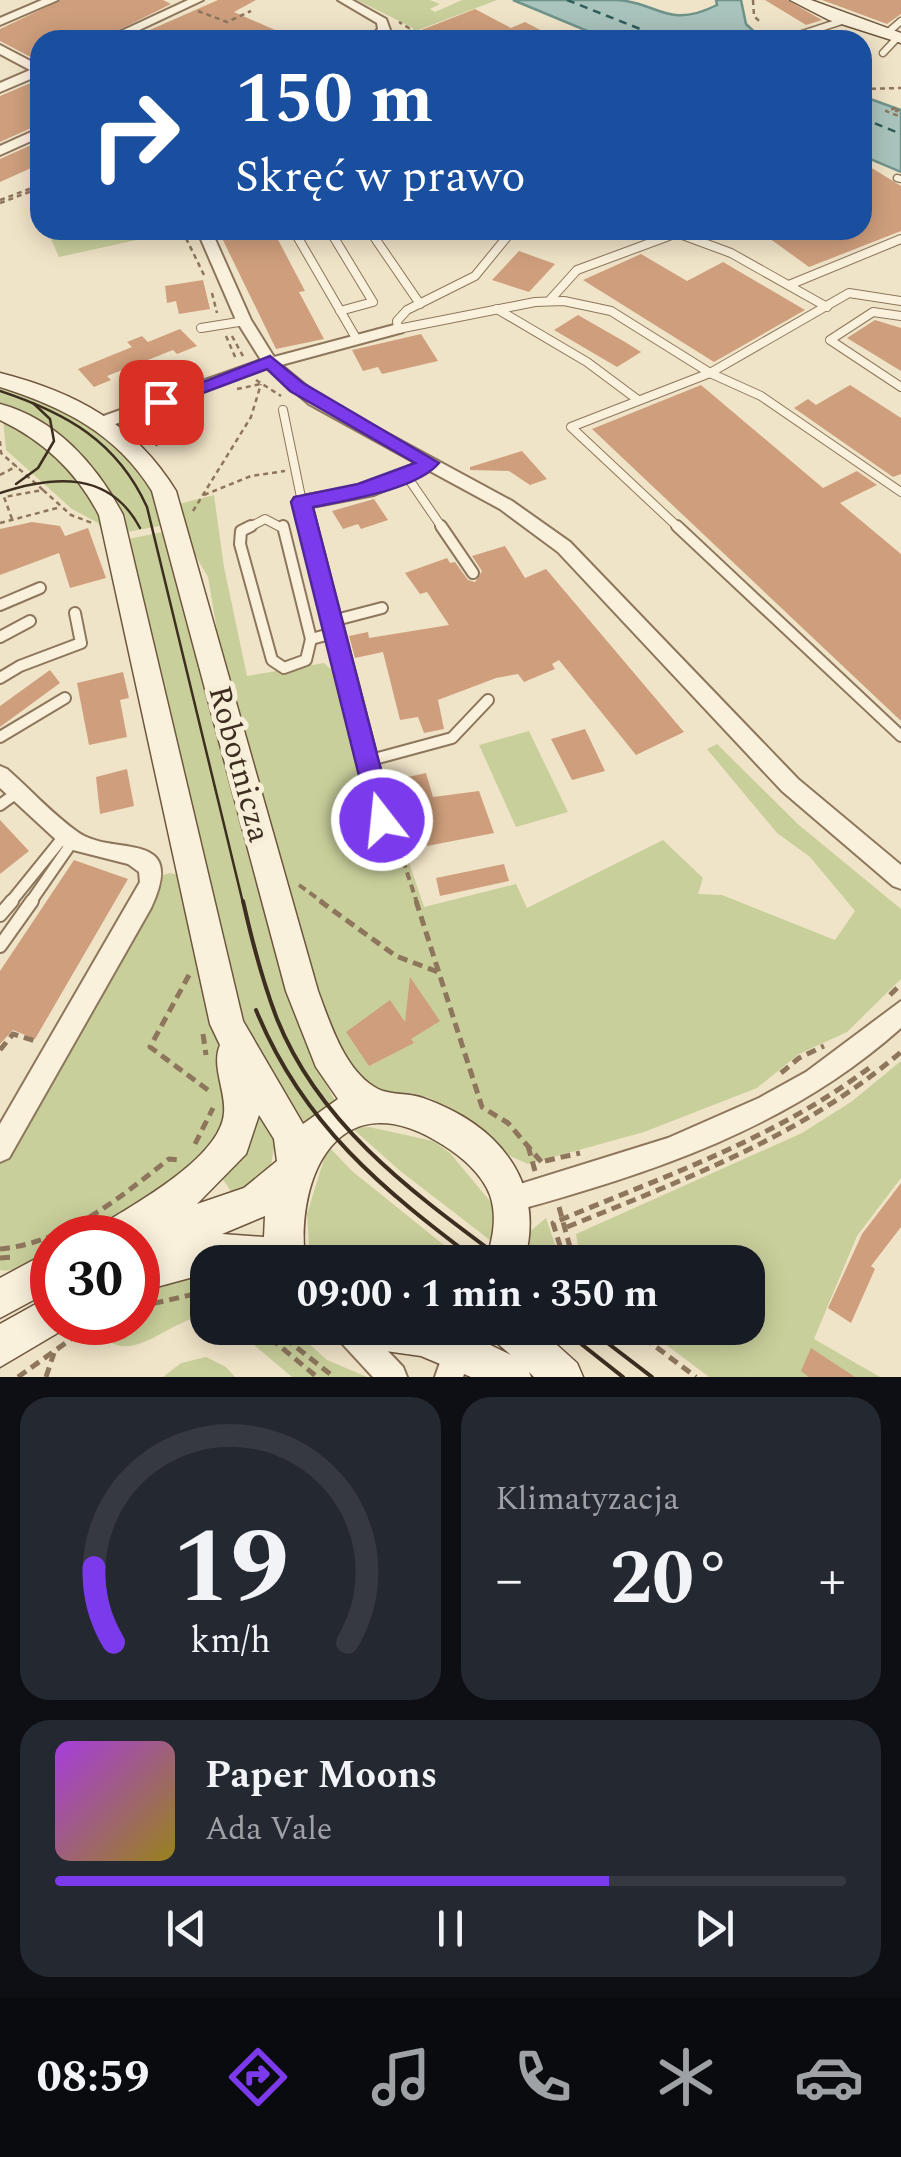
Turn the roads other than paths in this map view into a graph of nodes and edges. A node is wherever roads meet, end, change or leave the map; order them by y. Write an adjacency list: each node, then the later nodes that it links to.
1 (52, 0): 6 (street)
2 (344, 0): 8 (street)
3 (798, 0): 5 (main road)
4 (191, 3): 7 (street)
5 (845, 20): 9 (lane); 10 (main road)
6 (0, 22)
7 (130, 30)
8 (381, 30)
9 (814, 30)
10 (897, 32): 12 (lane)
11 (0, 49): 13 (street)
12 (883, 53)
13 (30, 66)
14 (30, 75): 15 (street)
15 (0, 88)
16 (30, 137): 17 (street)
17 (0, 151)
18 (901, 239): 26 (lane)
19 (209, 240): 34 (street)
20 (299, 240): 32 (lane)
21 (335, 240): 32 (lane)
22 (376, 240): 29 (lane)
23 (505, 240): 29 (lane)
24 (658, 240): 28 (lane)
25 (697, 240): 26 (lane)
26 (789, 285): 30 (lane)
27 (901, 301): 30 (lane)
28 (549, 302): 31 (lane); 39 (lane)
29 (420, 304): 36 (lane)
30 (828, 307): 39 (lane)
31 (496, 308): 36 (lane); 42 (lane)
32 (340, 311): 37 (lane)
33 (901, 316): 41 (lane)
34 (246, 321): 35 (lane); 38 (street)
35 (201, 328)
36 (398, 329): 37 (street)
37 (356, 338): 38 (street)
38 (270, 362): 45 (street); 46 (street)
39 (710, 372): 42 (lane); 48 (lane)
40 (0, 380): 45 (main road, Robotnicza)
41 (901, 388)
42 (638, 400): 62 (lane)
43 (282, 410): 49 (lane)
44 (0, 411): 73 (main road, Robotnicza)
45 (104, 422): 74 (main road, Robotnicza)
46 (428, 464): 47 (street); 69 (street)
47 (406, 476): 49 (street); 50 (lane)
48 (901, 492)
49 (302, 502): 56 (street)
50 (473, 573)
51 (40, 588): 52 (lane)
52 (0, 606)
53 (382, 608): 56 (lane)
54 (75, 612): 59 (lane)
55 (30, 620): 57 (lane)
56 (332, 627): 58 (lane); 64 (street)
57 (0, 636)
58 (311, 638): 58 (lane)
59 (0, 678)
60 (64, 698): 63 (lane)
61 (488, 700): 64 (lane)
62 (901, 736)
63 (0, 738)
64 (366, 762): 68 (street)
65 (0, 776): 66 (street)
66 (9, 798): 67 (street)
67 (70, 838): 70 (lane); 71 (lane); 75 (street)
68 (395, 849)
69 (901, 879)
70 (0, 915)
71 (0, 946)
72 (895, 1004): 77 (street)
73 (227, 1024): 76 (main road, Robotnicza); 78 (main road)
74 (374, 1107): 76 (main road); 77 (main road)
75 (0, 1148)
76 (294, 1169): 79 (main road); 80 (main road)
77 (510, 1199): 81 (main road)
78 (146, 1215)
79 (160, 1230)
80 (282, 1245)
81 (509, 1245)
82 (190, 1258): 83 (main road)
83 (160, 1266)
84 (30, 1282): 85 (main road)
85 (0, 1299)
86 (30, 1341): 90 (main road)
87 (363, 1345): 91 (street)
88 (451, 1345): 92 (main road)
89 (528, 1345): 93 (main road)
90 (6, 1350)
91 (393, 1377)
92 (510, 1377)
93 (563, 1377)

